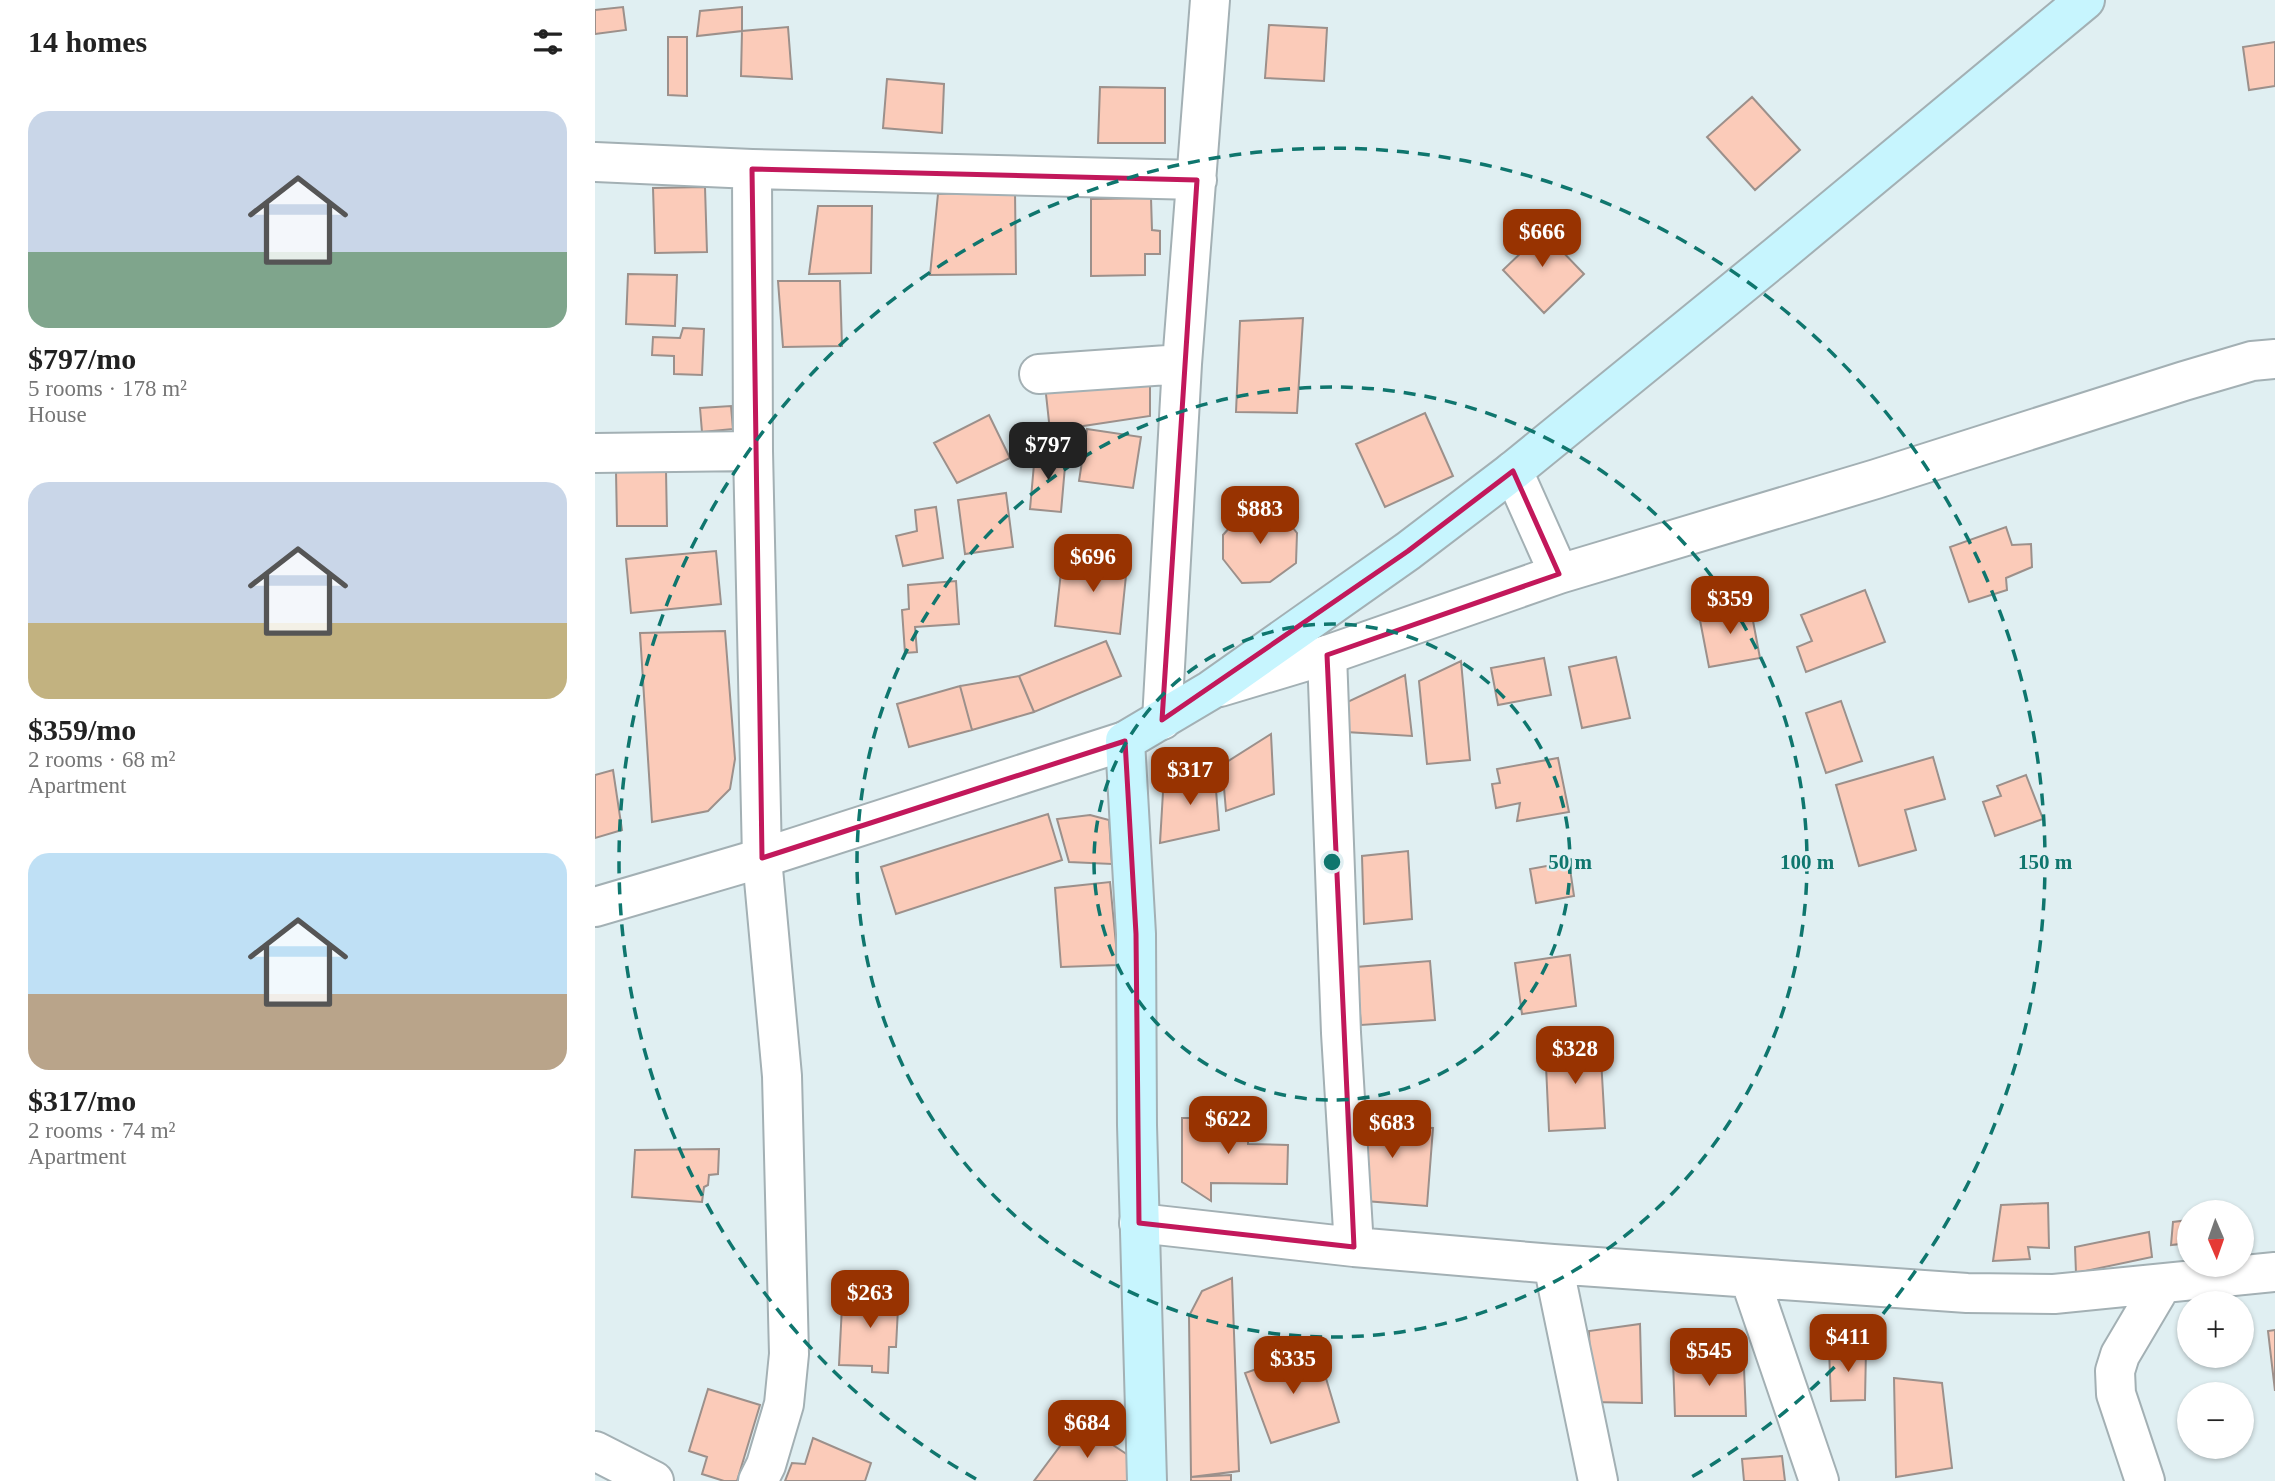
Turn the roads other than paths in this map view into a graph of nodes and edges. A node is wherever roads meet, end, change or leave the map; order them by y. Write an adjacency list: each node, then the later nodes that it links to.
1 (1210, 0): 5 (street)
2 (2085, 0): 11 (main road)
3 (595, 162): 4 (street)
4 (752, 169): 5 (street); 9 (street)
5 (1197, 180): 7 (street)
6 (2275, 359): 12 (street)
7 (1182, 364): 8 (street); 15 (street)
8 (1039, 374)
9 (753, 452): 10 (street); 17 (street)
10 (595, 453)
11 (1513, 471): 12 (street); 14 (main road)
12 (1559, 573): 13 (street)
13 (1327, 656): 14 (street); 20 (street)
14 (1211, 690): 15 (main road)
15 (1162, 720): 16 (main road)
16 (1125, 741): 17 (street); 19 (main road)
17 (762, 858): 18 (street); 27 (street)
18 (595, 907)
19 (1139, 1223): 20 (street); 28 (main road)
20 (1354, 1247): 21 (street)
21 (1553, 1264): 23 (street); 29 (street)
22 (2275, 1272): 24 (street)
23 (1750, 1279): 24 (street); 30 (street)
24 (2162, 1284): 31 (street)
25 (595, 1451): 26 (street)
26 (654, 1481)
27 (758, 1481)
28 (1147, 1481)
29 (1598, 1481)
30 (1819, 1481)
31 (2145, 1481)

